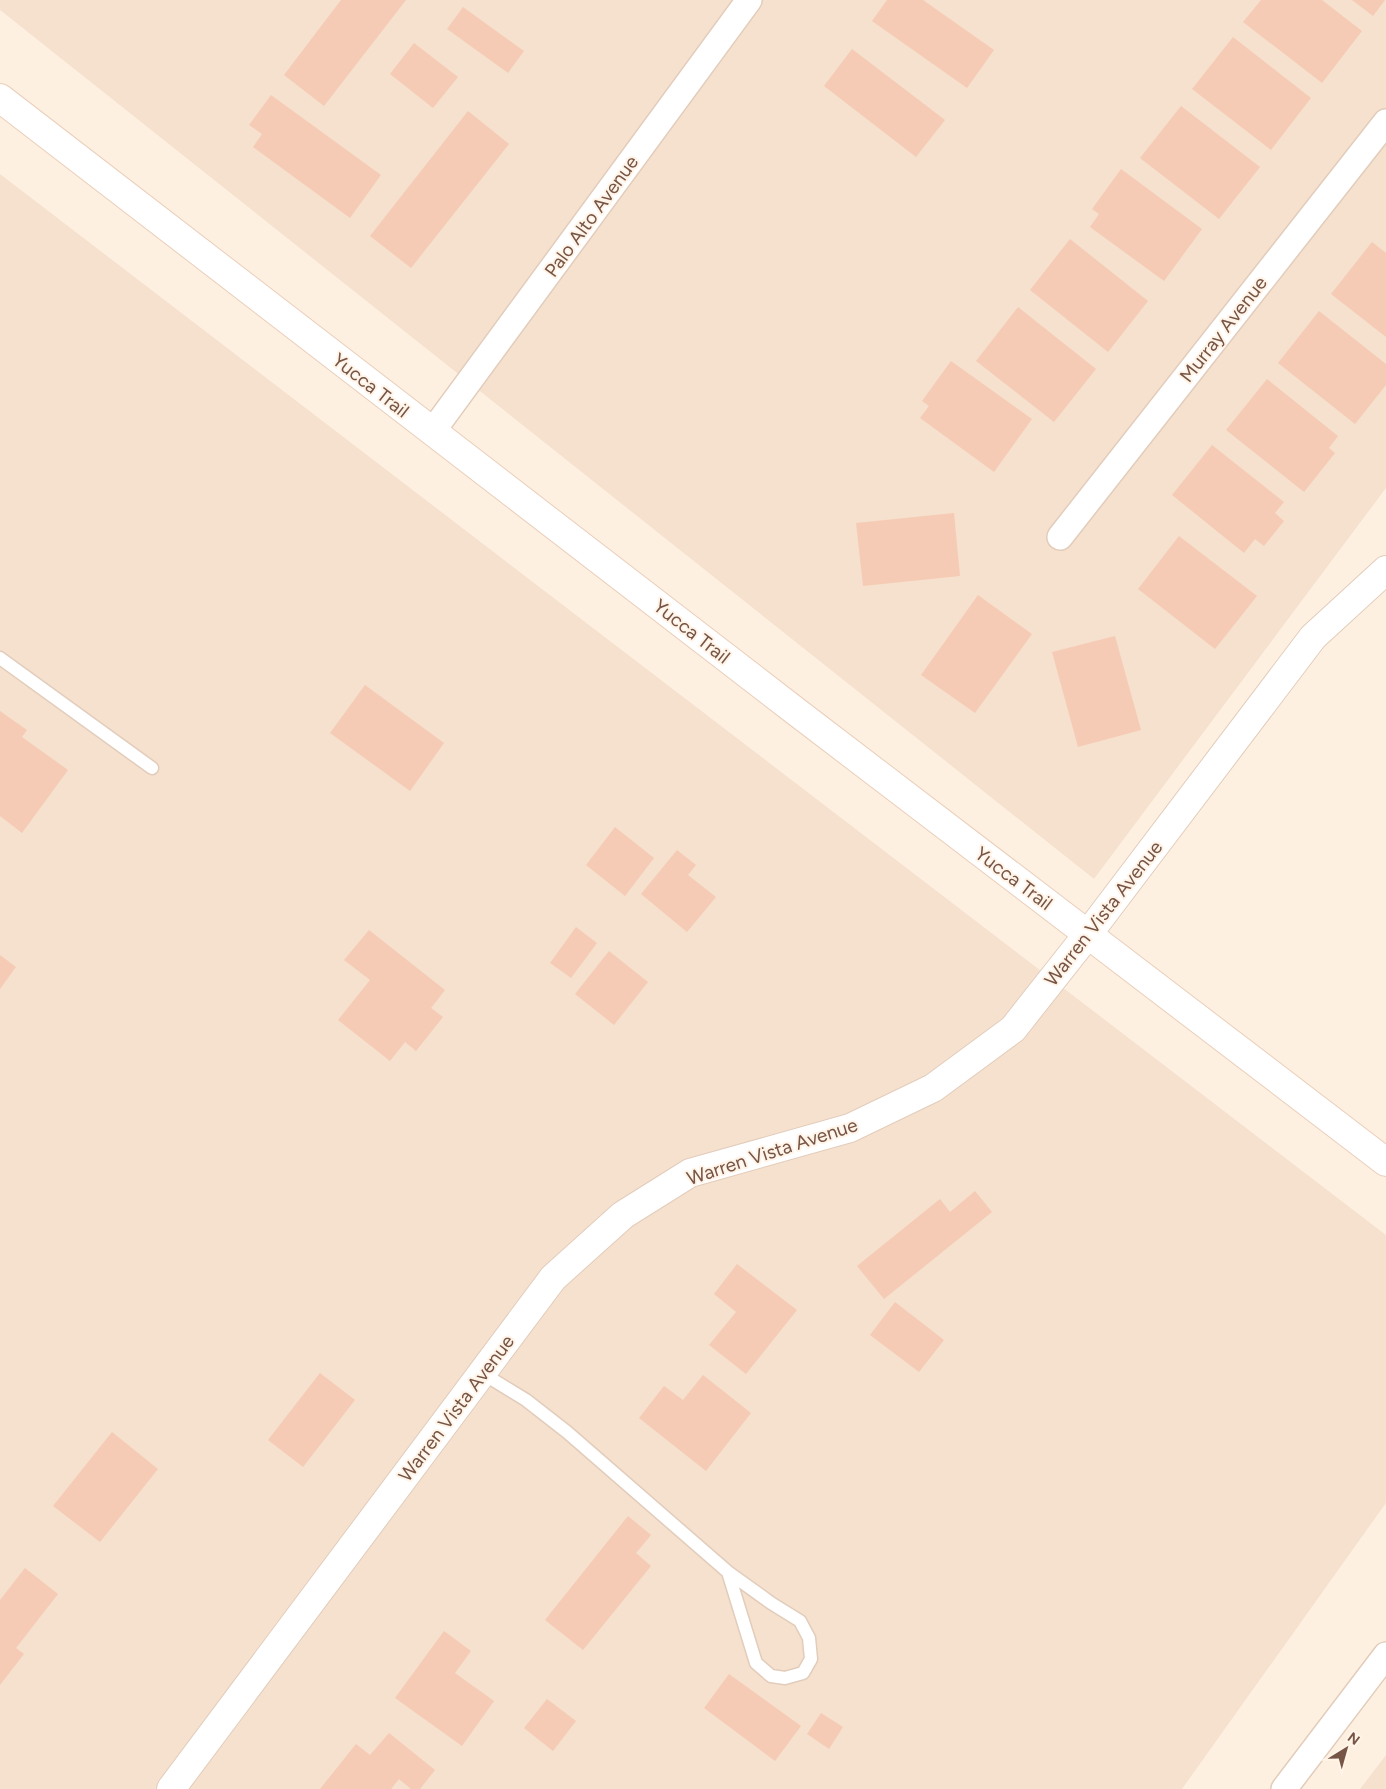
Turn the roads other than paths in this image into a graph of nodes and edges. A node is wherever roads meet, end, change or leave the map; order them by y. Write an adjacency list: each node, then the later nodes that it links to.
1 (749, 0): 4 (street, Palo Alto Avenue)
2 (0, 98): 4 (street, Yucca Trail)
3 (1386, 122): 5 (street, Murray Avenue)
4 (432, 432): 9 (street, Yucca Trail)
5 (1060, 537)
6 (1386, 570): 9 (street, Warren Vista Avenue)
7 (0, 658): 8 (lane)
8 (152, 768)
9 (1088, 934): 10 (street, Yucca Trail); 11 (street, Warren Vista Avenue)
10 (1386, 1162)
11 (482, 1373): 12 (lane); 14 (street, Warren Vista Avenue)
12 (728, 1572): 12 (lane)
13 (1386, 1655): 15 (street)
14 (171, 1789)
15 (1284, 1789)

